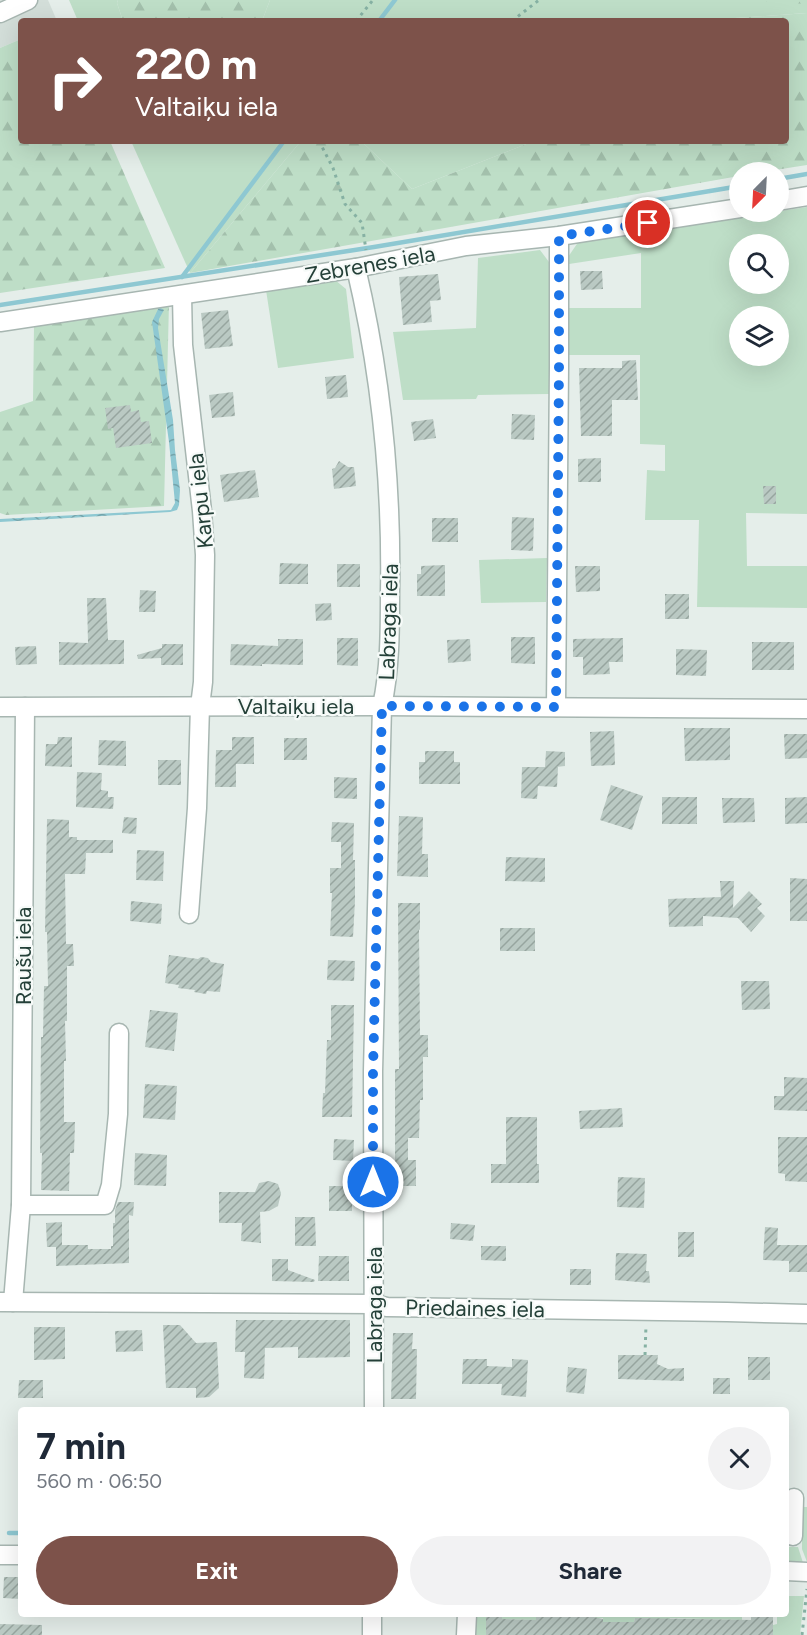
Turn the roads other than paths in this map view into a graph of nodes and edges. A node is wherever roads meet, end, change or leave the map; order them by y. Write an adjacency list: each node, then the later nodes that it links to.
1 (28, 0): 2 (street)
2 (0, 13)
3 (807, 196): 4 (street)
4 (789, 199)
5 (729, 210): 6 (street, Zebrenes iela)
6 (559, 236): 7 (street, Zebrenes iela); 14 (street)
7 (356, 268): 8 (street, Zebrenes iela); 11 (street, Labraga iela)
8 (182, 296): 9 (street, Zebrenes iela); 10 (street, Karpu iela)
9 (0, 322)
10 (200, 706): 11 (street, Valtaiķu iela); 13 (street, Valtaiķu iela); 16 (street, Karpu iela)
11 (382, 706): 14 (street, Valtaiķu iela); 20 (street, Labraga iela)
12 (0, 707): 13 (street, Valtaiķu iela)
13 (25, 707): 18 (street, Raušu iela)
14 (556, 707): 15 (street, Valtaiķu iela)
15 (807, 709)
16 (189, 914)
17 (119, 1033): 18 (street)
18 (21, 1205): 19 (street, Raušu iela)
19 (7, 1302): 20 (street, Priedaines iela)
20 (374, 1304): 21 (street, Priedaines iela); 22 (street, Labraga iela)
21 (807, 1314)
22 (374, 1407)
23 (796, 1498): 24 (street)
24 (793, 1536)
25 (0, 1555): 26 (street)
26 (18, 1555)
27 (789, 1571): 28 (street)
28 (807, 1572)
29 (372, 1617): 31 (street)
30 (467, 1617): 32 (street)
31 (372, 1635)
32 (466, 1635)

